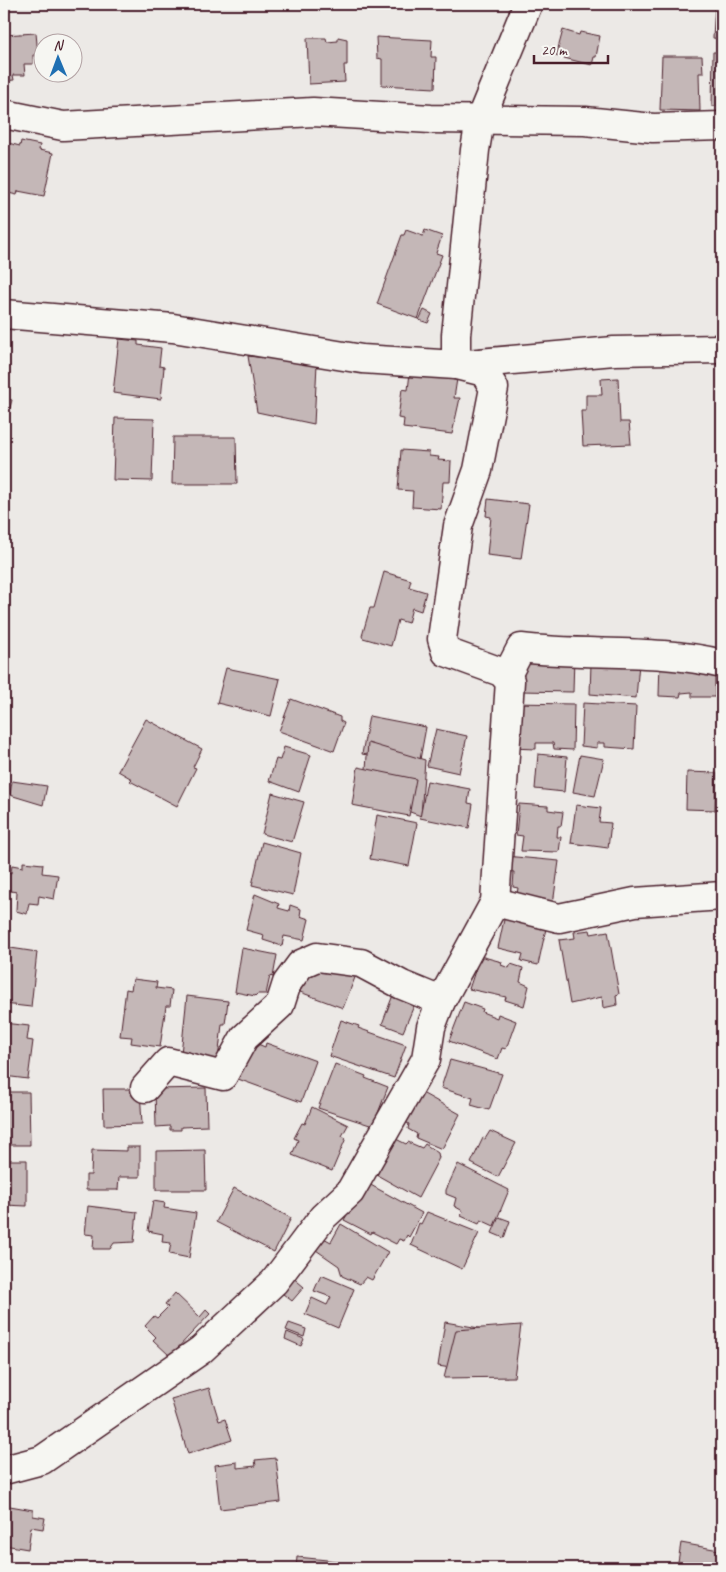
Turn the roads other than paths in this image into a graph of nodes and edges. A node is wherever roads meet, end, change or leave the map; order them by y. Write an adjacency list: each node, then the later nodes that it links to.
1 (528, 4): 3 (street)
2 (4, 114): 3 (street)
3 (480, 120): 4 (street); 7 (street)
4 (722, 126)
5 (4, 314): 7 (street)
6 (722, 349): 7 (street)
7 (456, 365): 9 (street)
8 (722, 664): 9 (street)
9 (506, 676): 11 (street)
10 (722, 896): 11 (street)
11 (494, 902): 12 (street)
12 (441, 1001): 13 (street); 14 (street)
13 (145, 1088)
14 (4, 1470)

